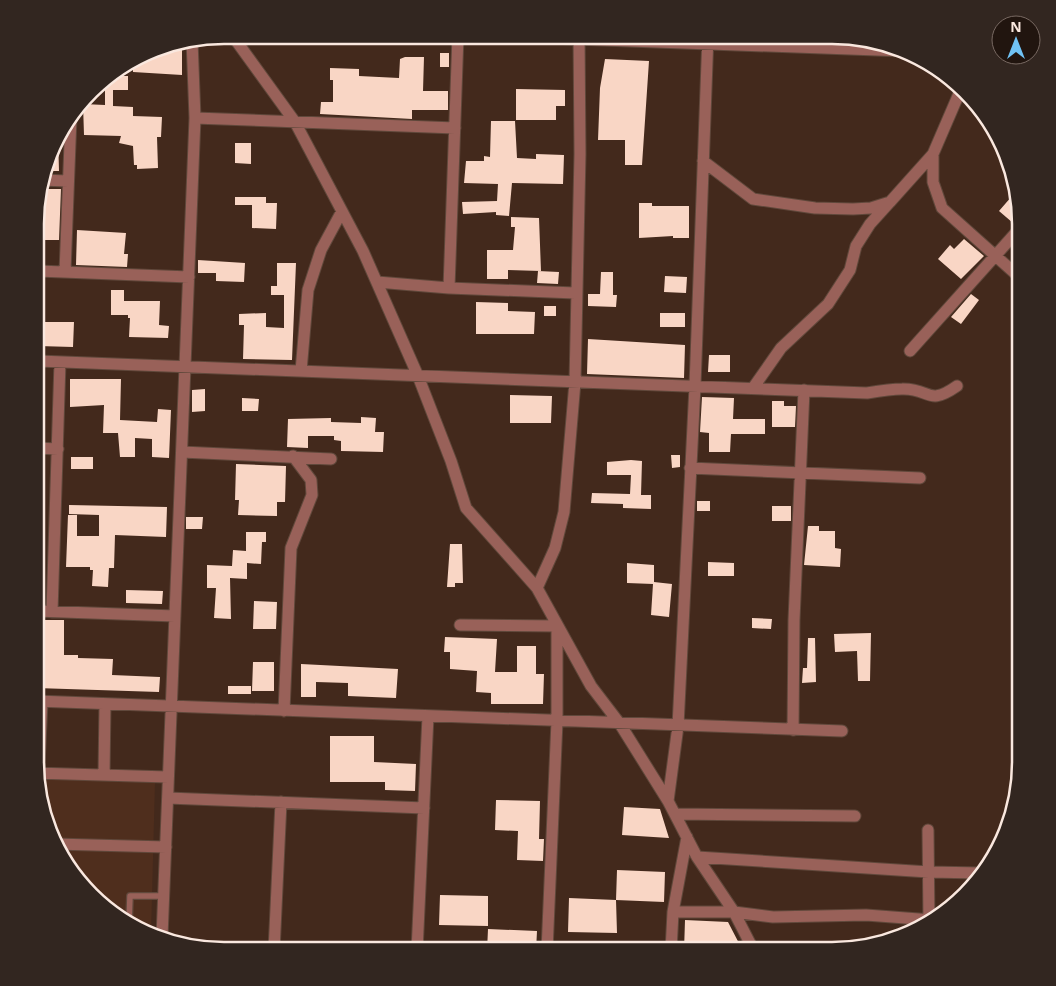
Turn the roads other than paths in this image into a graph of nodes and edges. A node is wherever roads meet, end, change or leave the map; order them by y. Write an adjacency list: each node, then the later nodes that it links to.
1 (239, 44): 10 (street)
2 (458, 44): 11 (street)
3 (579, 44): 27 (street)
4 (708, 44): 14 (street)
5 (779, 44): 7 (street)
6 (192, 46): 9 (street)
7 (877, 49)
8 (959, 95): 13 (street)
9 (195, 118): 10 (street); 24 (street)
10 (295, 122): 11 (street); 18 (street)
11 (455, 128): 26 (street)
12 (70, 130): 16 (street)
13 (933, 154): 17 (street); 20 (street)
14 (703, 162): 17 (street); 35 (street)
15 (49, 180): 16 (street)
16 (68, 181): 23 (street)
17 (890, 202): 37 (street)
18 (342, 210): 25 (street); 32 (street)
19 (1012, 236): 20 (street)
20 (995, 255): 22 (street); 28 (street)
21 (44, 271): 23 (street)
22 (1012, 271)
23 (65, 272): 24 (street)
24 (189, 277): 31 (street)
25 (377, 282): 26 (street); 33 (street)
26 (449, 288): 27 (street)
27 (575, 293): 34 (street)
28 (910, 351)
29 (44, 361): 30 (street)
30 (60, 362): 31 (street); 40 (street)
31 (185, 367): 32 (street); 41 (street)
32 (301, 371): 33 (street)
33 (418, 376): 34 (street); 47 (street)
34 (575, 382): 35 (street); 47 (street)
35 (695, 386): 37 (street); 44 (street)
36 (957, 386): 38 (street)
37 (753, 388): 38 (street)
38 (804, 390): 45 (street)
39 (44, 448): 40 (street)
40 (58, 449): 49 (street)
41 (182, 452): 42 (street); 50 (street)
42 (293, 456): 43 (street); 56 (street)
43 (330, 458)
44 (690, 468): 45 (street); 60 (street)
45 (801, 473): 46 (street); 61 (street)
46 (920, 478)
47 (537, 588): 52 (street)
48 (44, 612): 49 (street)
49 (52, 612): 50 (street)
50 (175, 616): 55 (street)
51 (460, 625): 52 (street)
52 (557, 626): 58 (street); 59 (street)
53 (44, 702): 54 (street)
54 (106, 704): 55 (street); 64 (street)
55 (171, 707): 56 (street); 65 (street)
56 (284, 711): 57 (street)
57 (428, 716): 58 (street); 69 (street)
58 (557, 722): 59 (street); 88 (street)
59 (620, 724): 60 (street); 67 (street)
60 (678, 726): 61 (street); 67 (street)
61 (793, 730): 62 (street)
62 (842, 731)
63 (44, 773): 64 (street)
64 (104, 775): 65 (street)
65 (168, 777): 66 (street)
66 (168, 798): 68 (street); 75 (street)
67 (668, 801): 70 (street)
68 (281, 802): 69 (street); 86 (street)
69 (424, 808): 87 (street)
70 (675, 814): 71 (street); 73 (street)
71 (855, 816)
72 (928, 830): 77 (street)
73 (687, 837): 76 (street); 80 (street)
74 (63, 844): 75 (street)
75 (166, 847): 79 (street)
76 (697, 857): 77 (street); 81 (street)
77 (929, 872): 78 (street); 82 (street)
78 (974, 873)
79 (164, 896): 83 (lane); 85 (street)
80 (673, 912): 81 (street); 89 (street)
81 (734, 912): 84 (street); 90 (street)
82 (930, 913)
83 (129, 915)
84 (920, 919)
85 (162, 932)
86 (274, 942)
87 (417, 942)
88 (547, 942)
89 (671, 942)
90 (749, 942)

